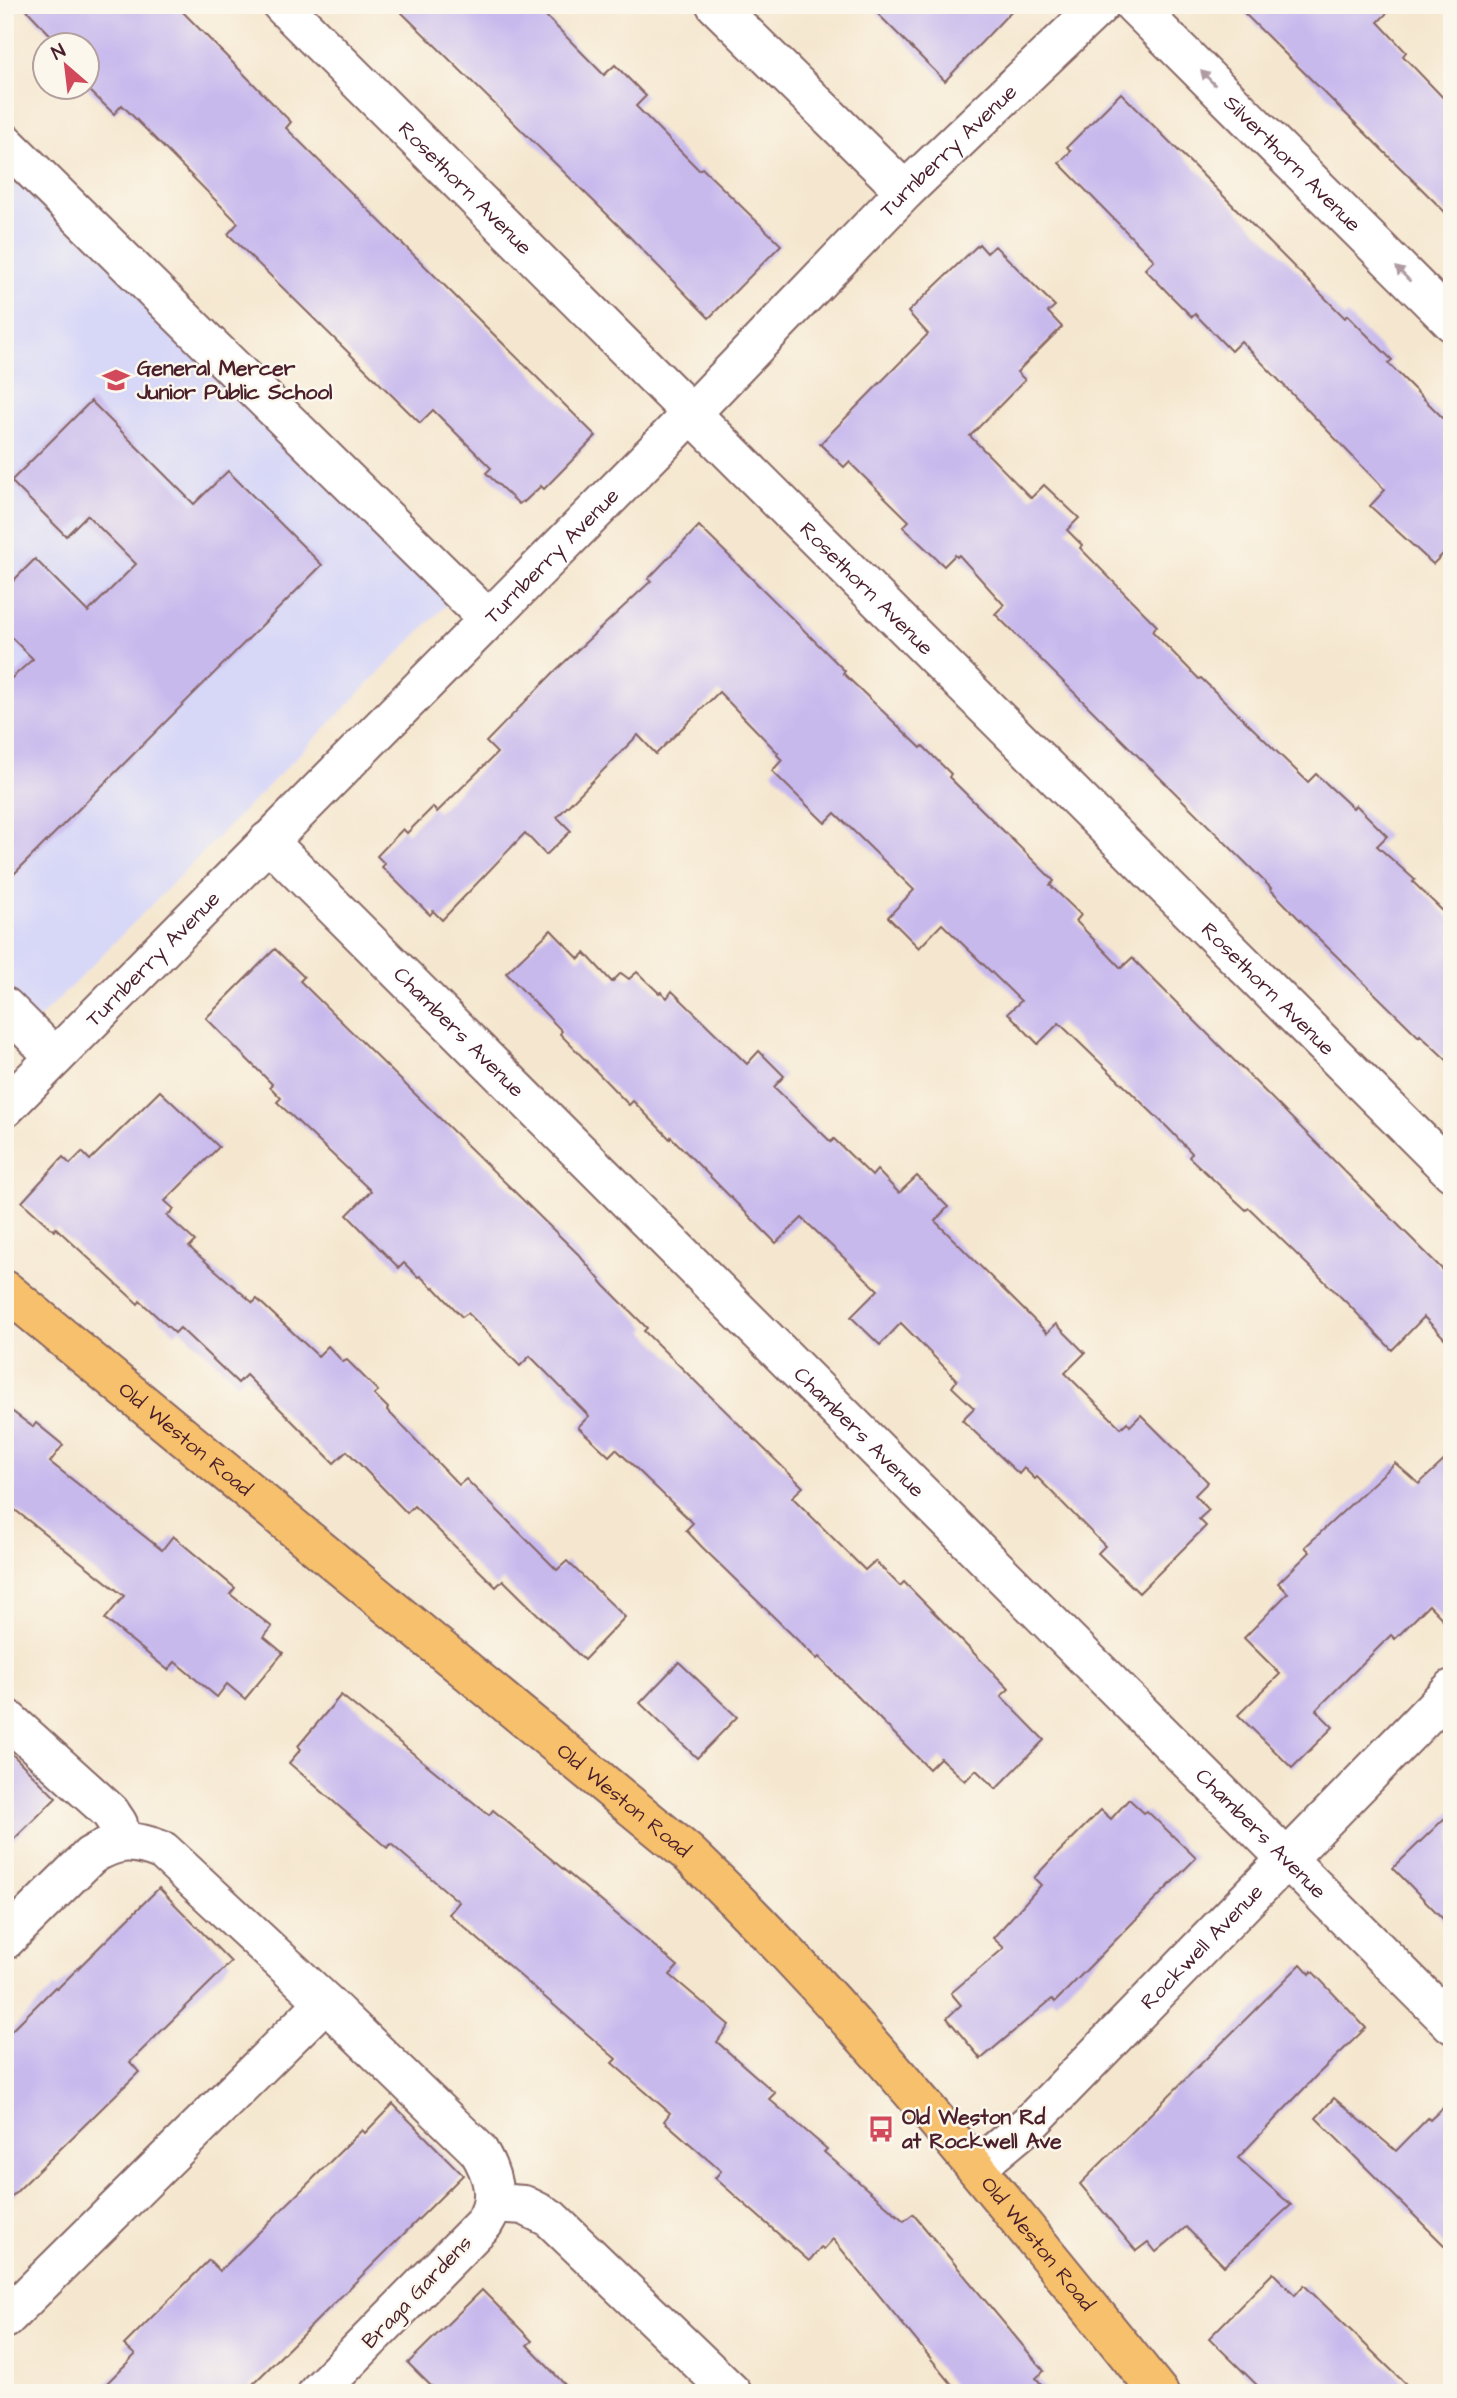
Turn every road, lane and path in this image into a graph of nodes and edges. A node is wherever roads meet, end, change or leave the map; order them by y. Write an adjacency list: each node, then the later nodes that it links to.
1 (282, 5): 8 (street, Rosethorn Avenue)
2 (716, 5): 6 (street)
3 (1100, 5): 6 (street, Turnberry Avenue)
4 (1135, 5): 7 (street, Silverthorn Avenue, one-way to 4)
5 (5, 143): 9 (street)
6 (905, 191): 8 (street, Turnberry Avenue)
7 (1452, 322)
8 (693, 413): 9 (street, Turnberry Avenue); 14 (street, Rosethorn Avenue)
9 (488, 619): 10 (street, Turnberry Avenue)
10 (268, 841): 12 (street, Turnberry Avenue); 19 (street, Chambers Avenue)
11 (5, 1007): 12 (street)
12 (55, 1057): 13 (street, Turnberry Avenue)
13 (5, 1108)
14 (1452, 1172)
15 (5, 1290): 23 (main road, Old Weston Road)
16 (1452, 1689): 19 (street, Rockwell Avenue)
17 (5, 1717): 18 (street)
18 (129, 1842): 20 (street); 21 (street)
19 (1286, 1858): 22 (street, Chambers Avenue); 23 (street, Rockwell Avenue)
20 (5, 1940)
21 (326, 2002): 24 (street); 25 (street)
22 (1452, 2024)
23 (977, 2167): 28 (main road, Old Weston Road)
24 (493, 2192): 26 (street, Braga Gardens); 27 (street)
25 (5, 2319)
26 (336, 2387)
27 (732, 2393)
28 (1159, 2393)

